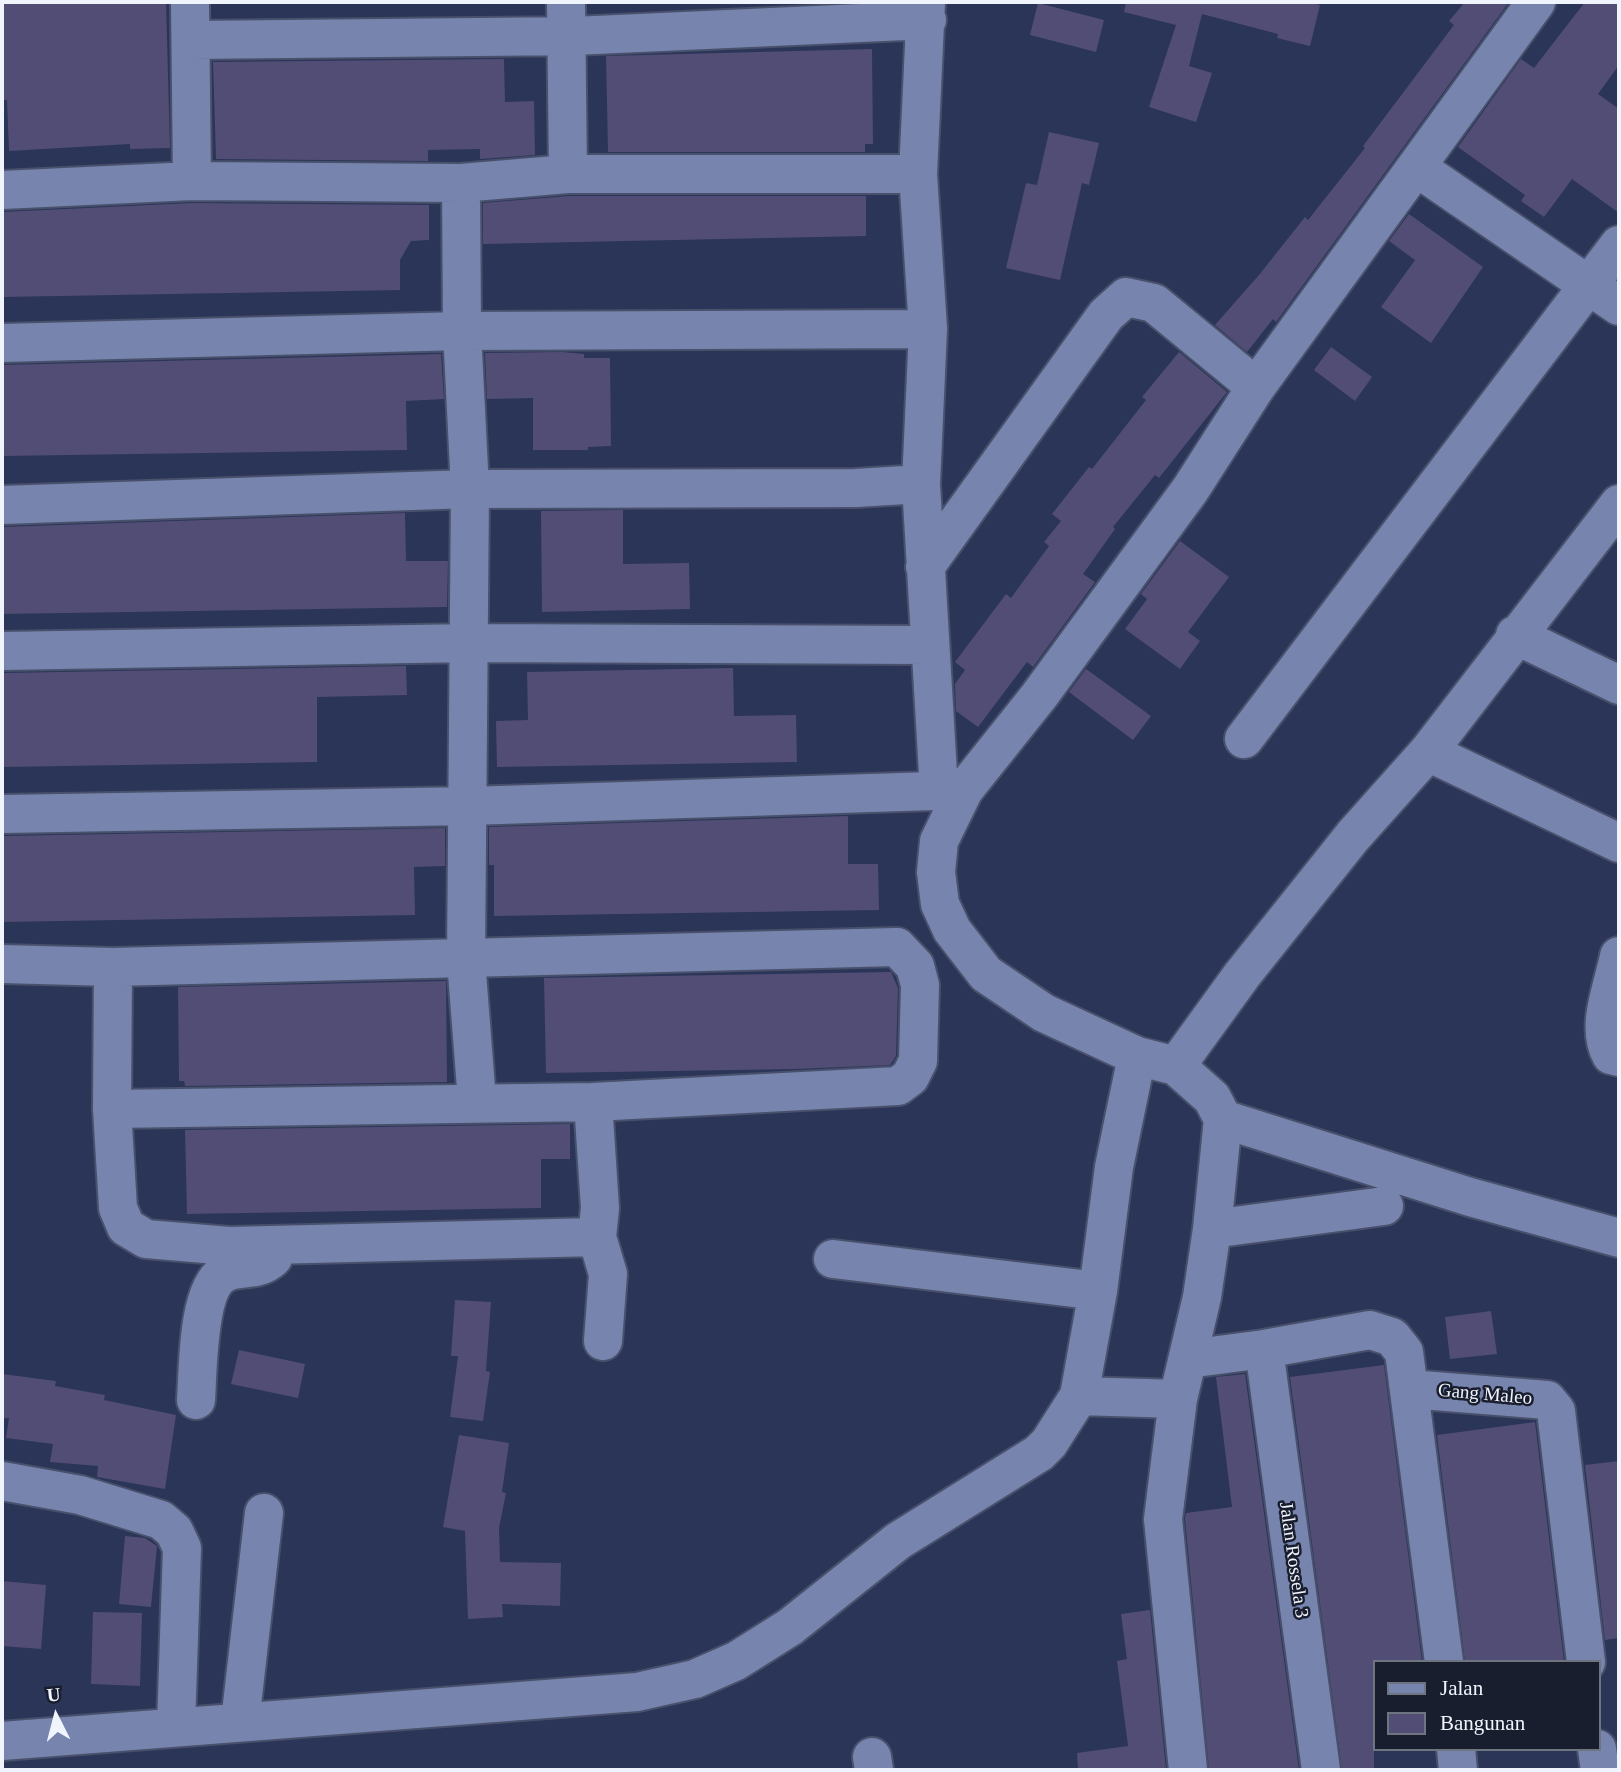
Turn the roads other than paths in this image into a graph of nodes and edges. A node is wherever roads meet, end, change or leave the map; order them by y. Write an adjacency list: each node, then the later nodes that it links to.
1 (190, 2): 5 (street)
2 (1536, 2): 6 (street)
3 (927, 11): 4 (street); 8 (street)
4 (566, 19): 5 (street); 7 (street)
5 (191, 40): 9 (street)
6 (1416, 167): 13 (street); 17 (street)
7 (568, 174): 8 (street); 10 (street)
8 (918, 174): 14 (street)
9 (192, 181): 10 (street); 11 (street)
10 (461, 183): 15 (street)
11 (2, 190)
12 (1619, 245): 13 (street)
13 (1605, 296): 28 (street)
14 (928, 329): 15 (street); 18 (street)
15 (462, 331): 16 (street); 19 (street)
16 (2, 343)
17 (1256, 387): 22 (street); 30 (street)
18 (921, 484): 19 (street); 22 (street)
19 (470, 489): 21 (street); 24 (street)
20 (1619, 503): 23 (street)
21 (2, 505)
22 (925, 567): 25 (street)
23 (1515, 635): 27 (street); 29 (street)
24 (470, 643): 25 (street); 26 (street); 31 (street)
25 (929, 645): 30 (street)
26 (2, 651)
27 (1619, 685)
28 (1244, 739)
29 (1428, 752): 33 (street); 40 (street)
30 (951, 791): 31 (street); 38 (street)
31 (469, 806): 32 (street); 34 (street)
32 (2, 814)
33 (1619, 843)
34 (466, 960): 36 (street); 41 (street); 42 (street)
35 (2, 964): 36 (street)
36 (113, 967): 43 (street)
37 (1617, 979): 39 (street)
38 (1137, 1056): 40 (street); 51 (street)
39 (1619, 1057)
40 (1176, 1066): 44 (street)
41 (477, 1101): 42 (street); 43 (street)
42 (593, 1102): 47 (street)
43 (112, 1109): 49 (street)
44 (1223, 1119): 46 (street); 48 (street)
45 (1384, 1206): 46 (street)
46 (1212, 1229): 54 (street)
47 (597, 1237): 49 (street); 52 (street)
48 (1619, 1238)
49 (278, 1245): 58 (street)
50 (833, 1259): 51 (street)
51 (1098, 1291): 56 (street)
52 (603, 1341)
53 (1264, 1349): 54 (street); 55 (street); 69 (street, Jalan Rossela 3)
54 (1188, 1359): 57 (street)
55 (1409, 1389): 61 (street); 62 (street, Gang Maleo)
56 (1079, 1396): 57 (street); 63 (street)
57 (1178, 1399): 68 (street)
58 (196, 1400)
59 (2, 1481): 64 (street)
60 (264, 1513): 63 (street)
61 (1444, 1660)
62 (1586, 1660)
63 (240, 1722): 64 (street)
64 (176, 1726): 65 (street)
65 (2, 1741)
66 (1456, 1751): 70 (street)
67 (1597, 1751): 71 (street)
68 (1188, 1770)
69 (1321, 1770)
70 (1458, 1770)
71 (1600, 1770)

